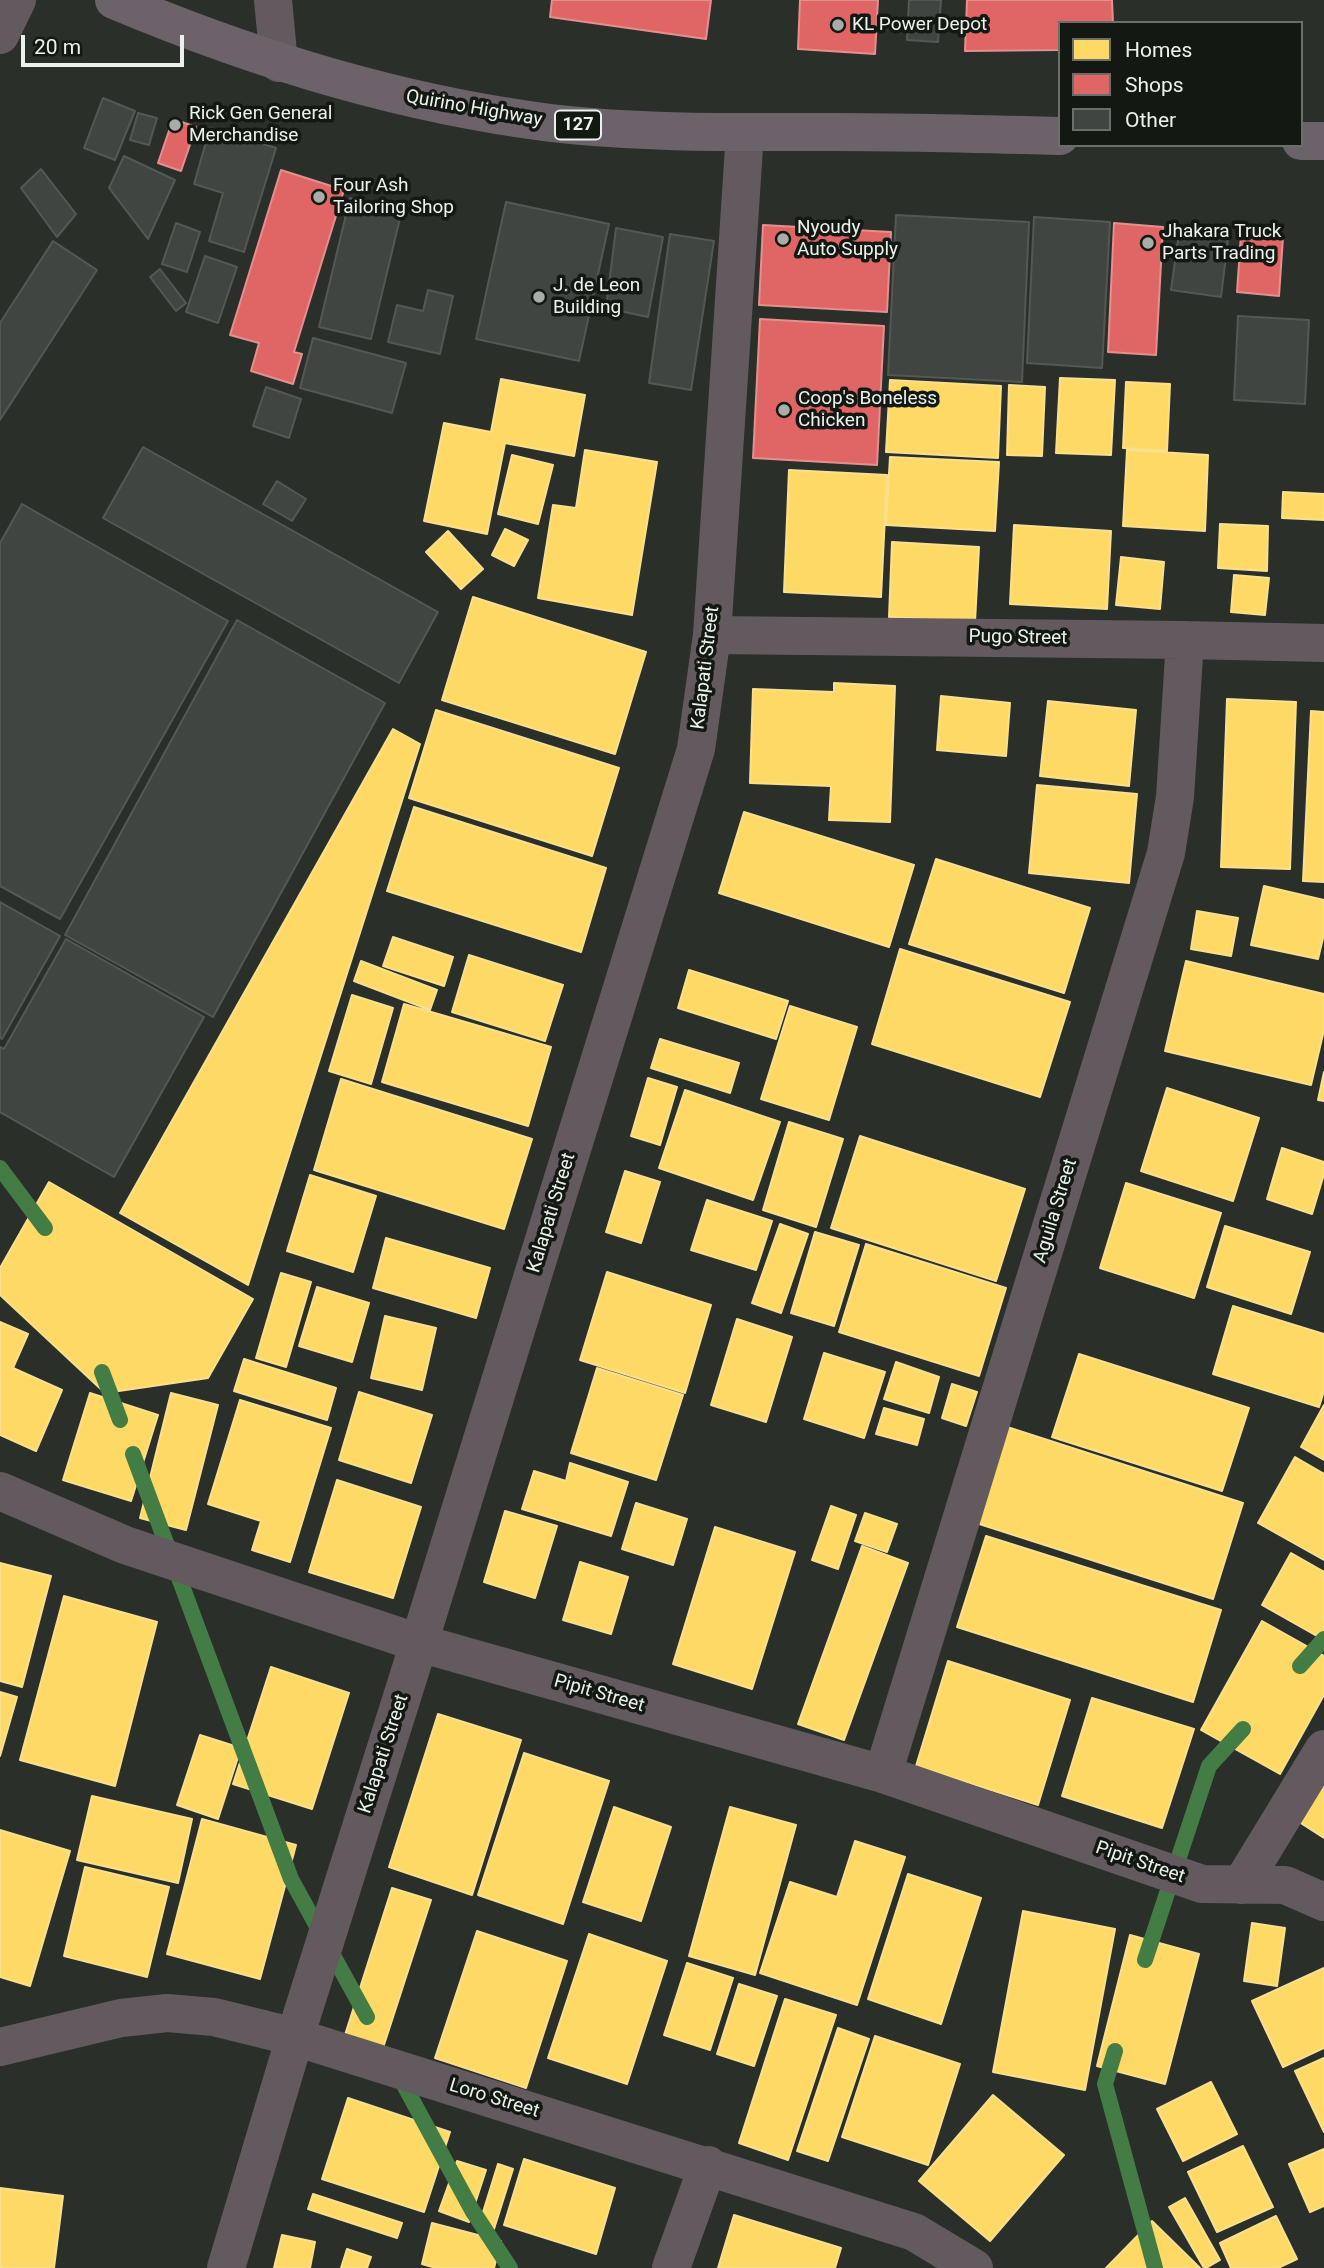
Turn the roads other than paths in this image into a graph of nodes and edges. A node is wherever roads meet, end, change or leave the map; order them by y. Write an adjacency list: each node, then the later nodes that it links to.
1 (17, 0): 5 (street)
2 (114, 0): 4 (main road, Quirino Highway / 127)
3 (273, 0): 6 (street)
4 (164, 10): 6 (main road, Quirino Highway / 127)
5 (0, 35)
6 (279, 63): 7 (main road, Quirino Highway / 127)
7 (745, 132): 8 (main road, Quirino Highway / 127); 11 (street, Kalapati Street)
8 (1058, 136)
9 (1303, 141): 10 (main road)
10 (1324, 141)
11 (712, 635): 12 (street, Pugo Street); 15 (street, Kalapati Street)
12 (1185, 639): 13 (street, Pugo Street); 17 (street, Aguila Street)
13 (1324, 643)
14 (0, 1491): 15 (street, Pipit Street)
15 (419, 1643): 17 (street, Pipit Street); 20 (street, Kalapati Street)
16 (1324, 1749): 18 (street)
17 (883, 1773): 18 (street, Pipit Street)
18 (1241, 1885): 19 (street, Pipit Street)
19 (1324, 1902)
20 (295, 2037): 21 (street, Loro Street); 22 (street, Loro Street); 23 (street, Kalapati Street)
21 (0, 2047)
22 (708, 2165): 24 (street); 25 (street, Loro Street)
23 (226, 2268)
24 (671, 2268)
25 (974, 2268)

